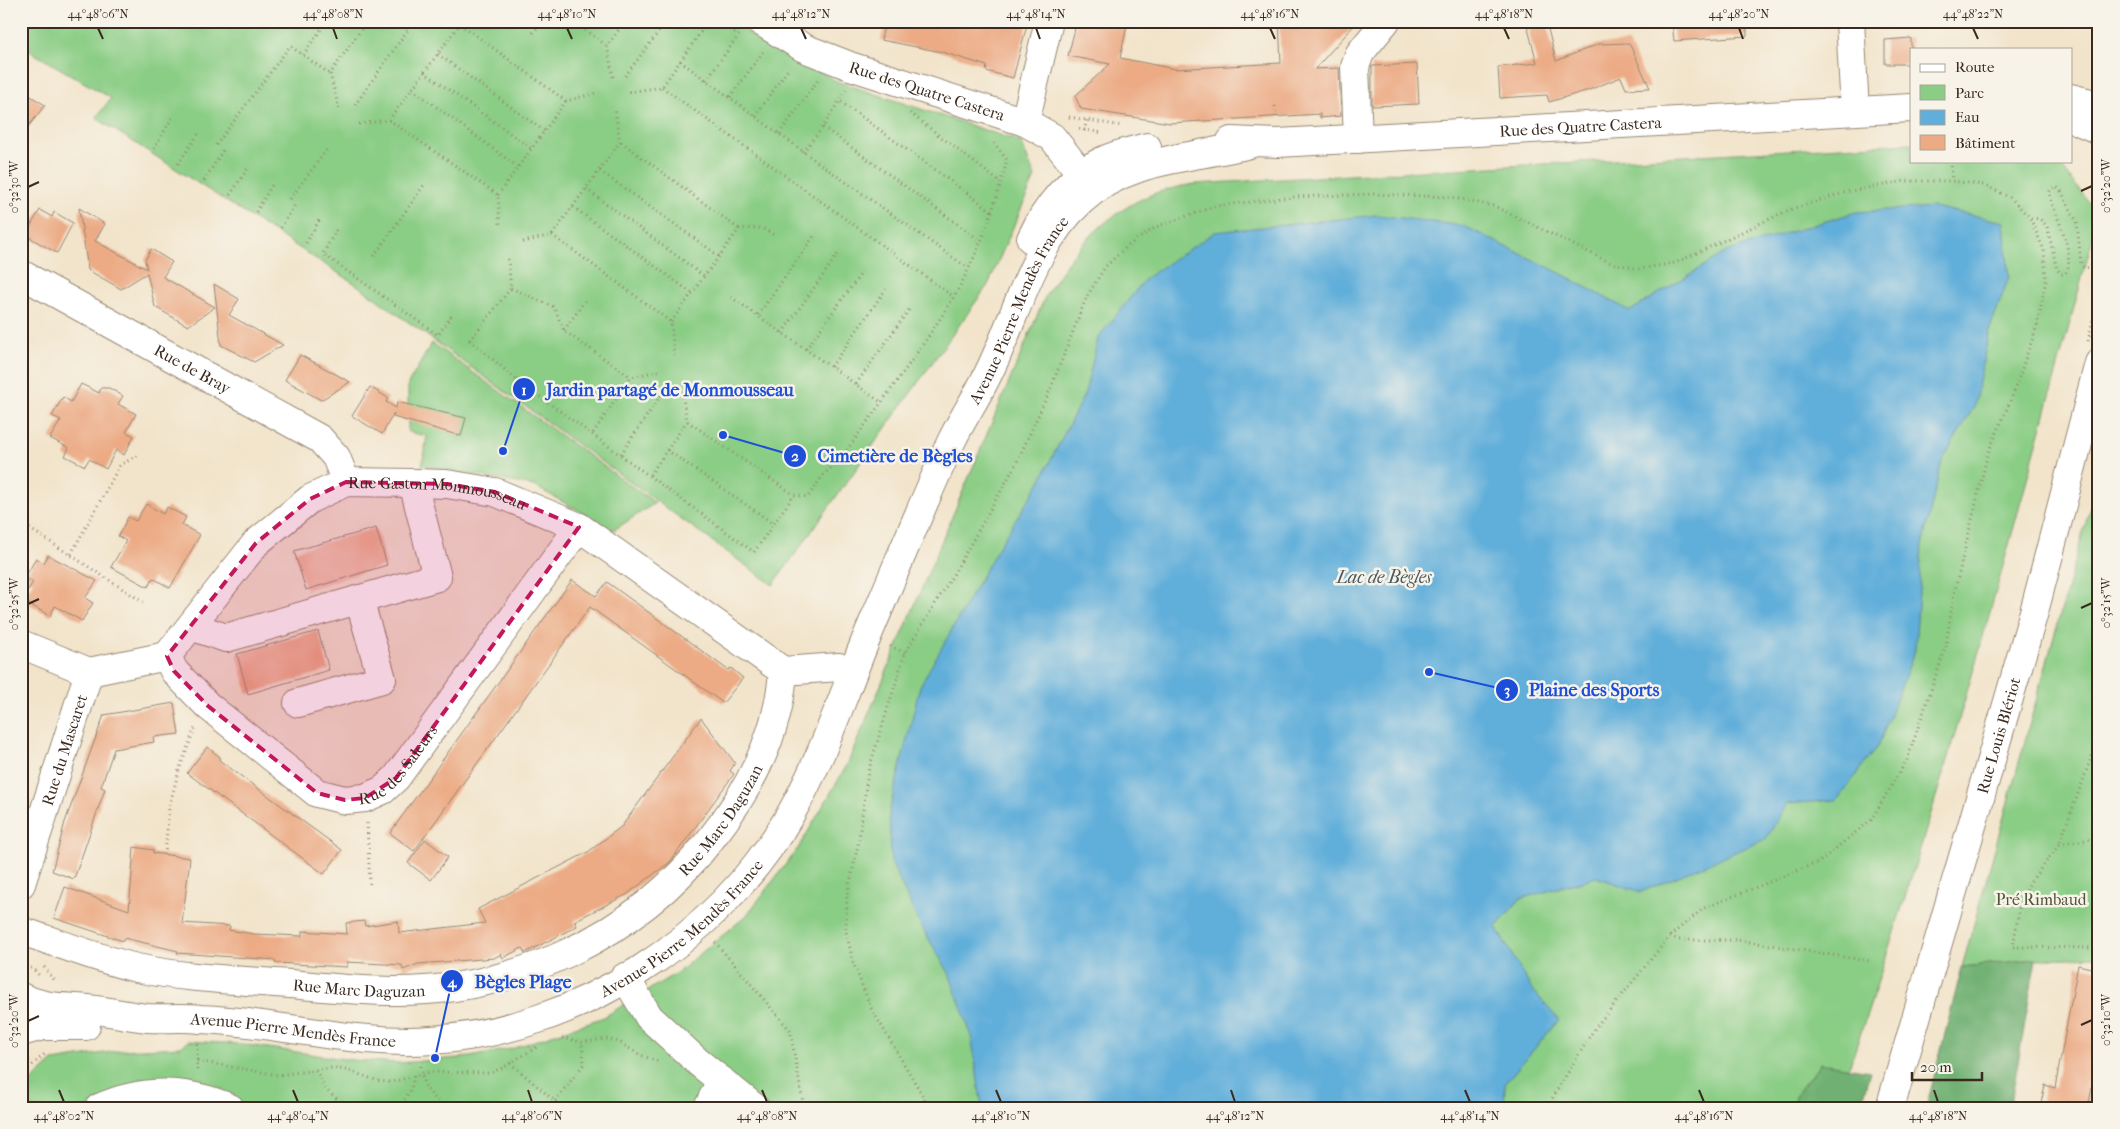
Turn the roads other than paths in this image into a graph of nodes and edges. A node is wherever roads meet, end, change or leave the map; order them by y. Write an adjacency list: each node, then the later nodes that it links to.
1 (1050, 21): 10 (street)
2 (1386, 21): 12 (street)
3 (1850, 21): 8 (street)
4 (764, 32): 10 (street, Rue des Quatre Castera)
5 (2072, 98): 6 (street)
6 (2099, 105)
7 (1910, 108): 8 (street, Rue des Quatre Castera)
8 (1855, 111): 12 (street, Rue des Quatre Castera)
9 (2072, 118): 11 (street)
10 (1025, 122): 13 (street, Rue des Quatre Castera)
11 (2099, 130)
12 (1358, 139): 13 (street, Rue des Quatre Castera)
13 (1089, 182): 25 (street, Avenue Pierre Mendès France)
14 (21, 274): 16 (street, Rue de Bray)
15 (2099, 363): 38 (street, Rue Louis Blériot)
16 (346, 482): 17 (street, Rue Gaston Monmousseau); 20 (street, Rue Gaston Monmousseau)
17 (413, 483): 18 (street, Rue Gaston Monmousseau); 19 (street)
18 (579, 527): 22 (street, Rue des Saleurs); 23 (street, Rue Gaston Monmousseau)
19 (359, 599): 20 (street); 26 (street)
20 (190, 626): 22 (street, Rue Gaston Monmousseau)
21 (21, 644): 24 (street)
22 (167, 656): 24 (street)
23 (783, 671): 25 (street); 28 (street, Rue Marc Daguzan)
24 (89, 672): 27 (street, Rue du Mascaret)
25 (852, 672): 29 (street, Avenue Pierre Mendès France)
26 (298, 703)
27 (21, 884)
28 (21, 931)
29 (625, 977): 31 (street, Avenue Pierre Mendès France); 33 (street)
30 (21, 997): 31 (street, Avenue Pierre Mendès France)
31 (146, 1018): 32 (street, Avenue Pierre Mendès France)
32 (21, 1032)
33 (721, 1080): 36 (street); 37 (street)
34 (99, 1108): 35 (street)
35 (230, 1108)
36 (708, 1108)
37 (755, 1108)
38 (1890, 1108)

